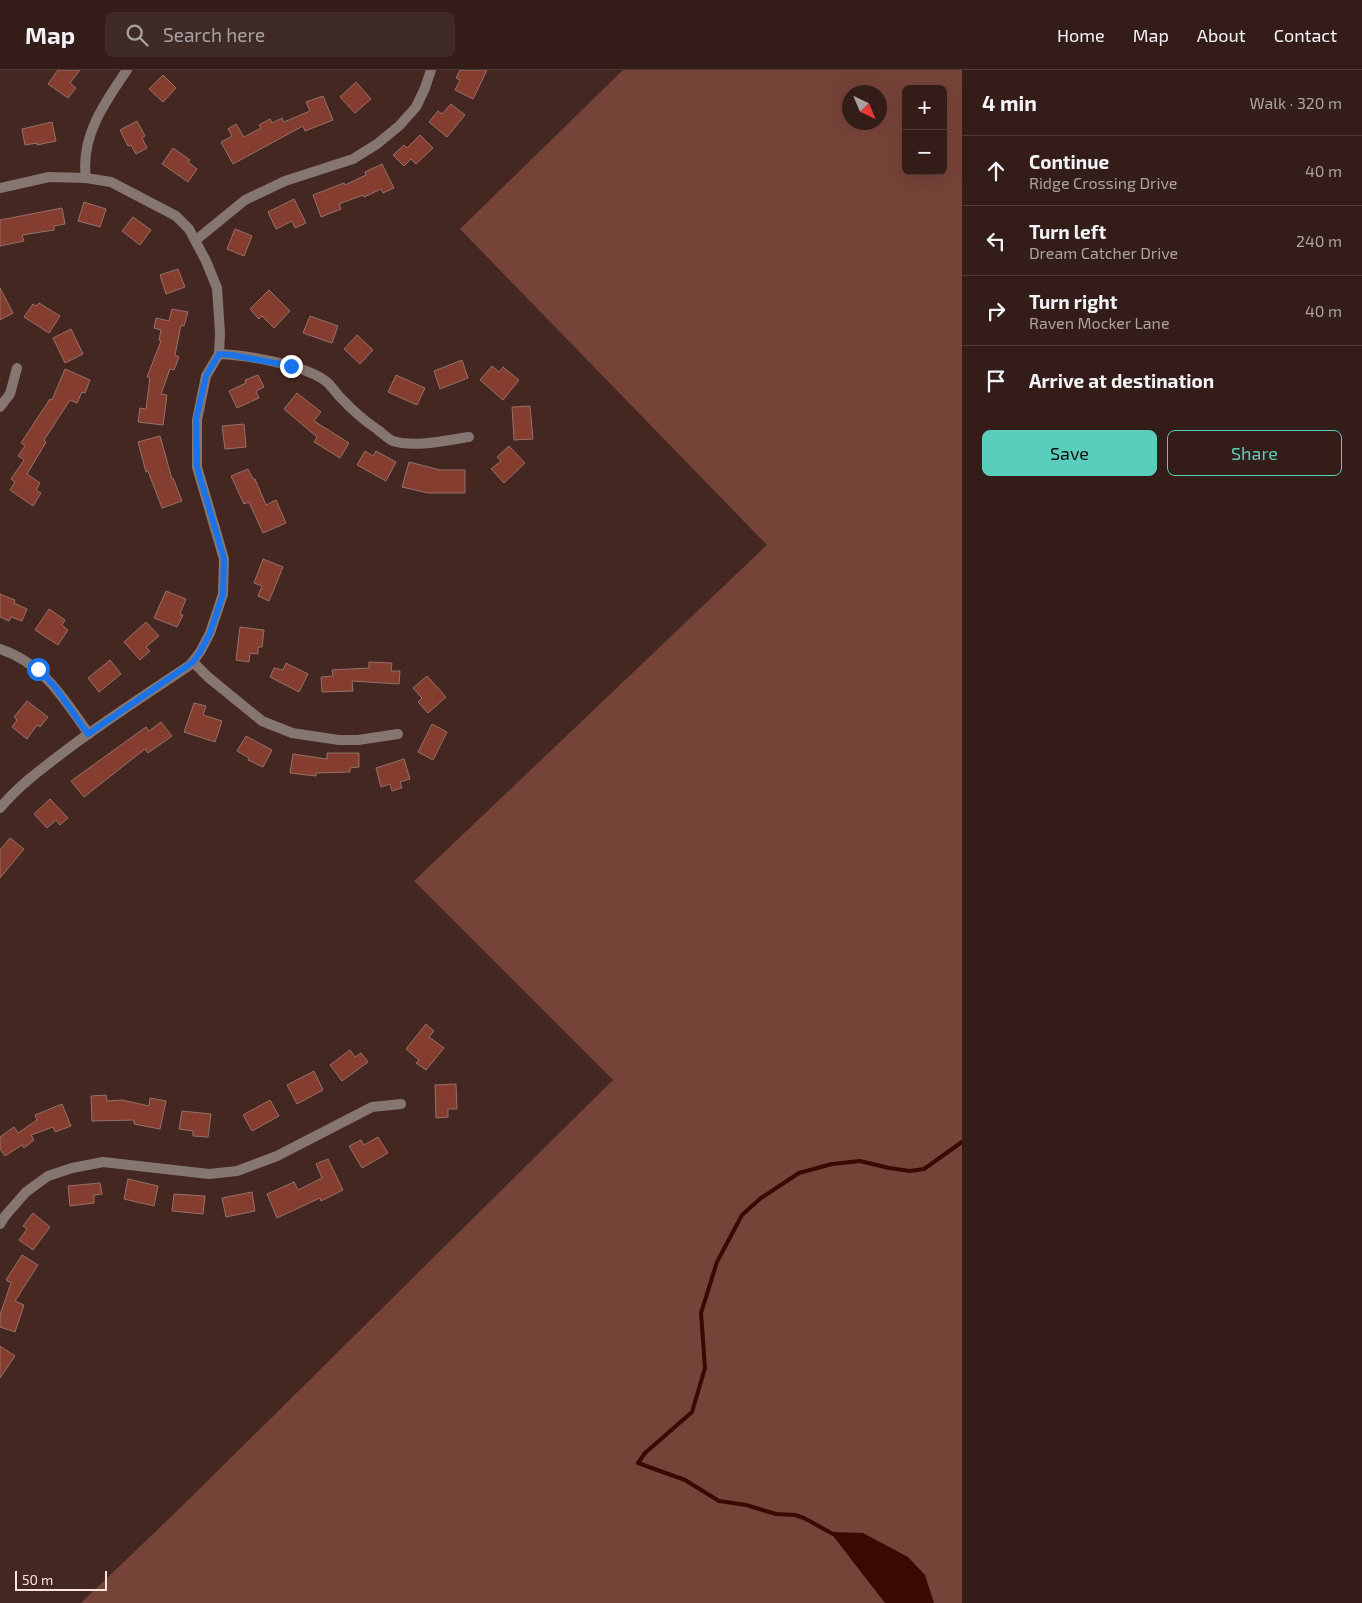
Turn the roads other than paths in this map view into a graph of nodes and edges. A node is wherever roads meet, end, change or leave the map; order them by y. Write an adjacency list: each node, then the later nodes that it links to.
1 (127, 70): 3 (street)
2 (431, 70): 5 (street)
3 (86, 178): 4 (street); 5 (street)
4 (0, 188)
5 (196, 240): 6 (street)
6 (219, 354): 9 (street); 11 (street)
7 (16, 368): 8 (street)
8 (0, 406)
9 (469, 437)
10 (0, 650): 12 (street)
11 (193, 662): 12 (street); 13 (street)
12 (88, 734): 14 (street)
13 (398, 734)
14 (0, 808)
15 (401, 1104): 16 (street)
16 (0, 1224)

